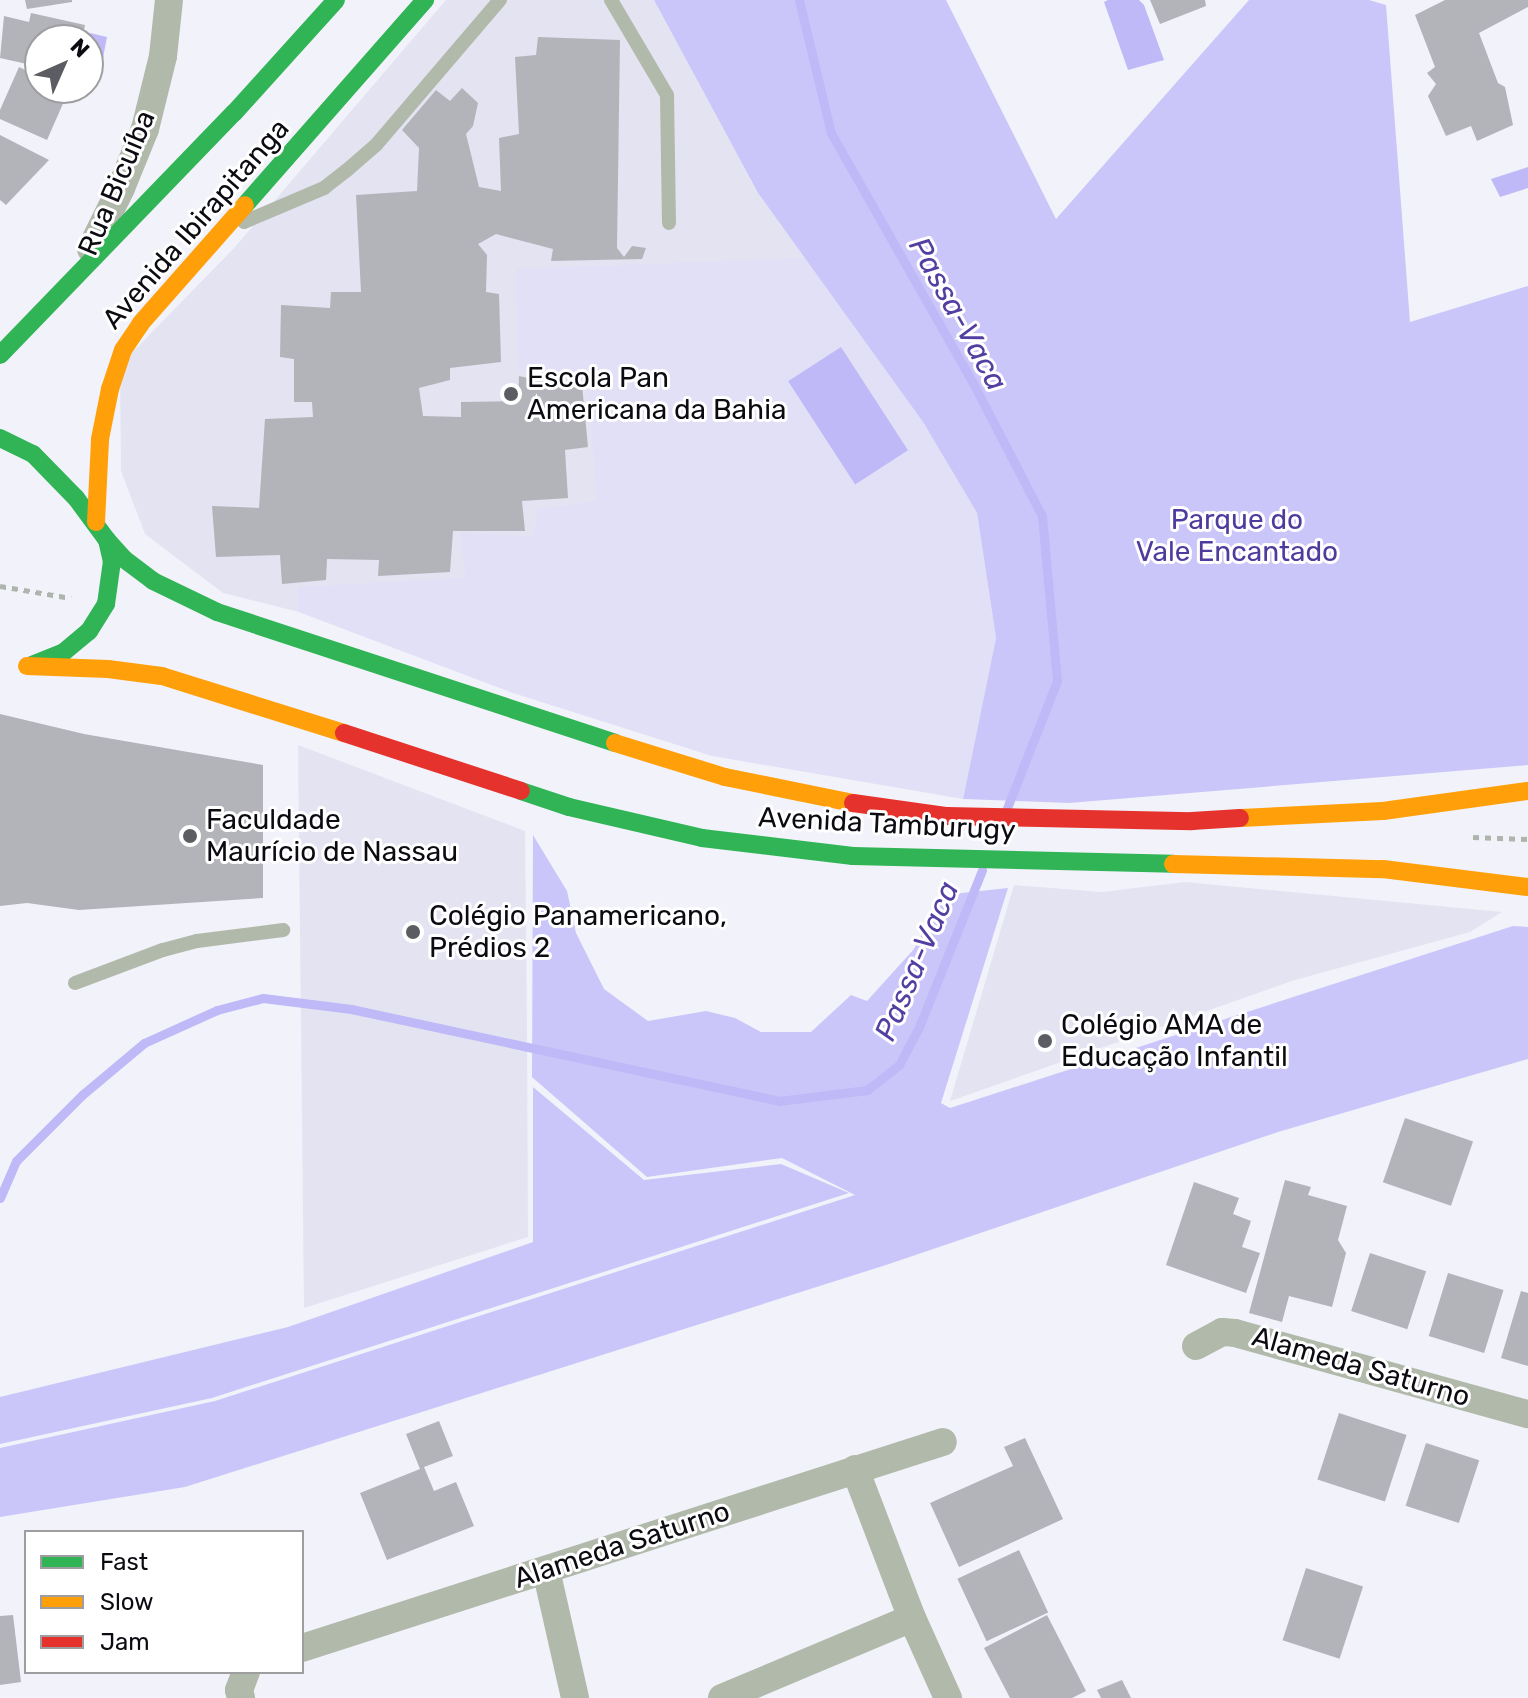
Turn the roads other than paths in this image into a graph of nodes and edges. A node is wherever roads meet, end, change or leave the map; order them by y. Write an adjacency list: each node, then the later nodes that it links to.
1 (169, 0): 8 (street, Rua Bicuíba)
2 (336, 0): 8 (main road, Avenida Ibirapitanga)
3 (425, 0): 7 (main road, Avenida Ibirapitanga)
4 (500, 0): 7 (lane)
5 (611, 0): 6 (lane)
6 (669, 223)
7 (222, 232): 11 (main road, Avenida Ibirapitanga)
8 (79, 272): 9 (main road, Avenida Ibirapitanga)
9 (0, 355)
10 (0, 438): 11 (main road)
11 (96, 522): 12 (main road)
12 (107, 540): 13 (main road, Avenida Tamburugy); 14 (main road, Avenida Tamburugy)
13 (1528, 791)
14 (1528, 887)
15 (283, 930): 16 (lane)
16 (75, 983)
17 (1196, 1346): 18 (street, Alameda Saturno)
18 (1528, 1414)
19 (943, 1442): 20 (street, Alameda Saturno)
20 (855, 1469): 21 (street, Alameda Saturno); 22 (street)
21 (546, 1570): 23 (street, Alameda Saturno); 24 (street)
22 (912, 1618): 25 (street); 26 (street)
23 (304, 1647)
24 (575, 1698)
25 (722, 1698)
26 (948, 1698)

